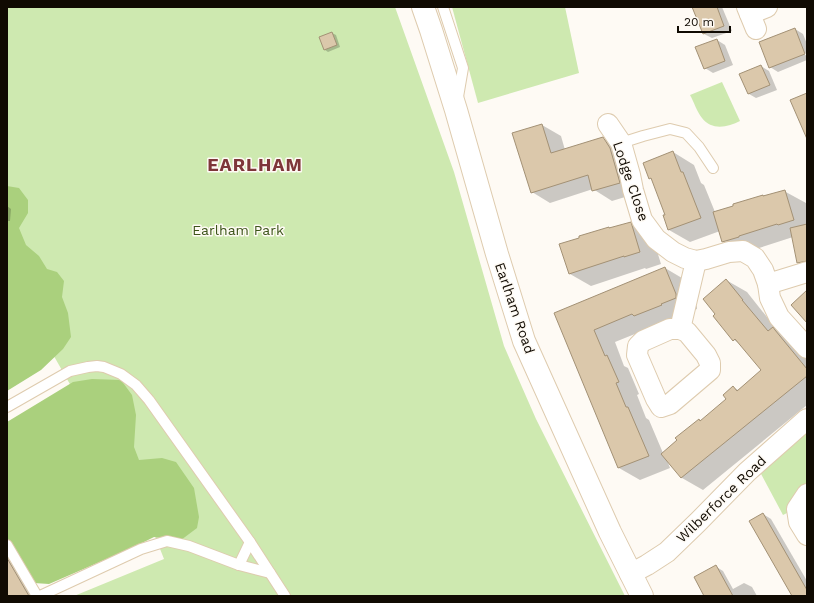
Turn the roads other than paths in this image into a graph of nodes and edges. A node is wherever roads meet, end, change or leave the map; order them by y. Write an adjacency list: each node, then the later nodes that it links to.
1 (423, 7): 3 (main road, Earlham Road)
2 (443, 7): 3 (lane)
3 (456, 110): 20 (main road, Earlham Road)
4 (608, 124): 5 (street, Lodge Close)
5 (621, 143): 6 (lane); 7 (street, Lodge Close)
6 (713, 168)
7 (696, 261): 9 (street); 10 (street)
8 (807, 272): 9 (street)
9 (768, 284): 11 (street)
10 (680, 329)
11 (807, 348)
12 (7, 407): 16 (lane)
13 (807, 419): 20 (street, Wilberforce Road)
14 (807, 494): 15 (street)
15 (807, 535)
16 (250, 542): 18 (lane); 19 (lane)
17 (7, 545): 21 (lane)
18 (239, 565): 19 (lane); 21 (lane)
19 (270, 573): 22 (lane)
20 (630, 574): 23 (main road, Earlham Road)
21 (38, 596)
22 (285, 596)
23 (642, 596)

